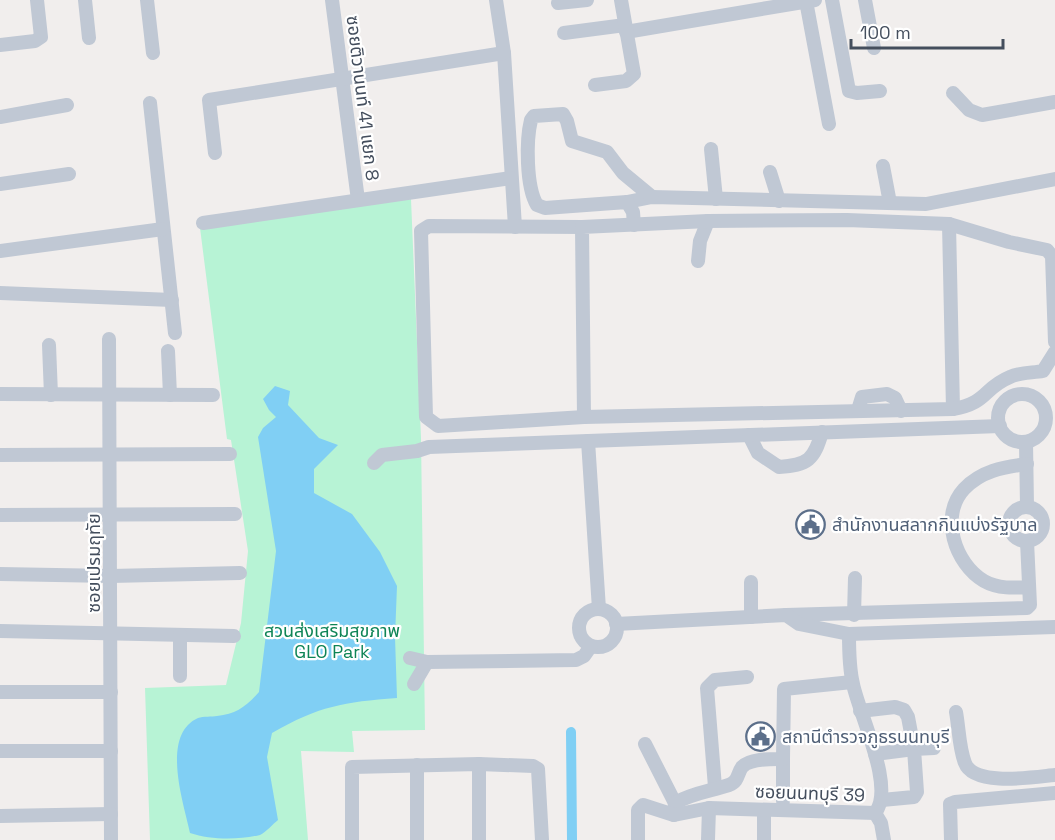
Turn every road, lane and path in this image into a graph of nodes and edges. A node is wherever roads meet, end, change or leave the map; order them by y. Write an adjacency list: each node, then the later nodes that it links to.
1 (37, 0): 15 (street)
2 (85, 0): 14 (street)
3 (147, 0): 17 (street)
4 (333, 0): 19 (street, ซอยติวานนท์ 41 แยก 8)
5 (496, 0): 18 (street)
6 (587, 0): 11 (street)
7 (621, 0): 12 (street)
8 (832, 0): 21 (street)
9 (866, 0): 16 (street)
10 (810, 1): 12 (street); 27 (street)
11 (558, 3)
12 (626, 28): 13 (street); 20 (street)
13 (564, 33)
14 (89, 38)
15 (0, 45)
16 (874, 48)
17 (153, 53)
18 (504, 53): 19 (street); 33 (street)
19 (342, 79): 29 (street); 37 (street, ซอยติวานนท์ 41 แยก 8)
20 (596, 85)
21 (880, 91)
22 (953, 93): 23 (street)
23 (1055, 102)
24 (150, 103): 48 (street)
25 (67, 105): 26 (street)
26 (0, 117)
27 (829, 124)
28 (711, 149): 38 (street)
29 (215, 153)
30 (883, 166): 41 (street)
31 (770, 171): 39 (street)
32 (69, 174): 35 (street)
33 (511, 178): 37 (street); 46 (street)
34 (1055, 179): 41 (street)
35 (0, 184)
36 (652, 197): 38 (street); 40 (street); 40 (street)
37 (358, 200): 43 (street)
38 (716, 200): 39 (street)
39 (779, 201): 41 (street)
40 (627, 202): 45 (street)
41 (890, 203)
42 (708, 221): 44 (street); 45 (street); 50 (street)
43 (203, 223)
44 (949, 224): 52 (street); 68 (street)
45 (634, 225): 47 (street)
46 (516, 227): 47 (street); 71 (street)
47 (582, 227): 71 (street)
48 (163, 230): 49 (street); 53 (street)
49 (0, 251)
50 (698, 261)
51 (0, 293): 53 (street)
52 (1054, 298): 55 (street)
53 (172, 300): 54 (street)
54 (175, 333)
55 (1055, 336)
56 (109, 339): 66 (street, ซอยเปรมฤทัย)
57 (49, 345): 64 (street)
58 (168, 351): 65 (street)
59 (1055, 352): 60 (street)
60 (1021, 374): 63 (street); 67 (street)
61 (0, 394): 64 (street)
62 (213, 394): 65 (street)
63 (1021, 394): 69 (street); 70 (street)
64 (51, 395): 66 (street)
65 (170, 395): 66 (street)
66 (110, 396): 79 (street, ซอยเปรมฤทัย)
67 (983, 399): 68 (street); 69 (street)
68 (953, 410): 71 (street)
69 (999, 412): 72 (street)
70 (1050, 416): 76 (street)
71 (584, 417)
72 (1000, 426): 73 (street); 76 (street)
73 (822, 432): 74 (street); 74 (street)
74 (749, 435): 75 (street)
75 (588, 441): 80 (street); 95 (street)
76 (1026, 442): 81 (street)
77 (230, 454): 79 (street)
78 (0, 455): 79 (street)
79 (110, 455): 86 (street, ซอยเปรมฤทัย)
80 (374, 463)
81 (1027, 464): 82 (street); 94 (street)
82 (1027, 506): 84 (street); 88 (street)
83 (235, 514): 86 (street)
84 (1048, 514): 87 (street)
85 (0, 515): 86 (street)
86 (111, 515): 91 (street, ซอยเปรมฤทัย)
87 (1049, 530): 88 (street)
88 (1027, 541): 94 (street)
89 (240, 573): 91 (street)
90 (0, 574): 91 (street)
91 (111, 576): 102 (street, ซอยเปรมฤทัย)
92 (855, 578): 97 (street)
93 (751, 582): 98 (street)
94 (1029, 587): 97 (street)
95 (598, 609): 99 (street); 106 (street)
96 (786, 615): 97 (street); 98 (street); 103 (street)
97 (854, 615)
98 (751, 617): 99 (street)
99 (616, 624): 106 (street)
100 (1055, 627): 103 (street)
101 (0, 631): 102 (street)
102 (111, 634): 104 (street); 114 (street, ซอยเปรมฤทัย)
103 (849, 634): 111 (street, ซอยนนทบุรี 39)
104 (180, 635): 105 (street); 109 (street)
105 (234, 636)
106 (591, 646): 108 (street)
107 (410, 658): 108 (street)
108 (427, 662): 112 (street)
109 (180, 676)
110 (747, 677): 127 (street)
111 (852, 682): 115 (street, ซอยนนทบุรี 39); 123 (street)
112 (414, 684)
113 (0, 692): 114 (street)
114 (111, 692): 121 (street, ซอยเปรมฤทัย)
115 (860, 711): 119 (street); 122 (street, ซอยนนทบุรี 39)
116 (956, 712): 126 (street)
117 (645, 744): 132 (street)
118 (934, 748): 119 (street)
119 (914, 749): 122 (street); 129 (street)
120 (0, 751): 121 (street)
121 (111, 751): 135 (street, ซอยเปรมฤทัย)
122 (875, 754): 129 (street, ซอยนนทบุรี 39)
123 (783, 759): 127 (street); 130 (street)
124 (479, 764): 125 (street); 140 (street); 141 (street)
125 (417, 765): 138 (street); 139 (street)
126 (1055, 776)
127 (715, 787): 132 (street)
128 (1055, 793): 146 (street)
129 (882, 800): 134 (street, ซอยนนทบุรี 39)
130 (783, 801)
131 (709, 807): 132 (street, ซอยนนทบุรี 39); 133 (street, ซอยนนทบุรี 39); 143 (street)
132 (675, 809): 142 (street)
133 (764, 810): 134 (street, ซอยนนทบุรี 39); 144 (street)
134 (875, 813): 145 (street)
135 (111, 814): 136 (street); 137 (street, ซอยเปรมฤทัย)
136 (0, 816)
137 (111, 840)
138 (352, 840)
139 (417, 840)
140 (479, 840)
141 (542, 840)
142 (638, 840)
143 (708, 840)
144 (764, 840)
145 (884, 840)
146 (951, 840)

